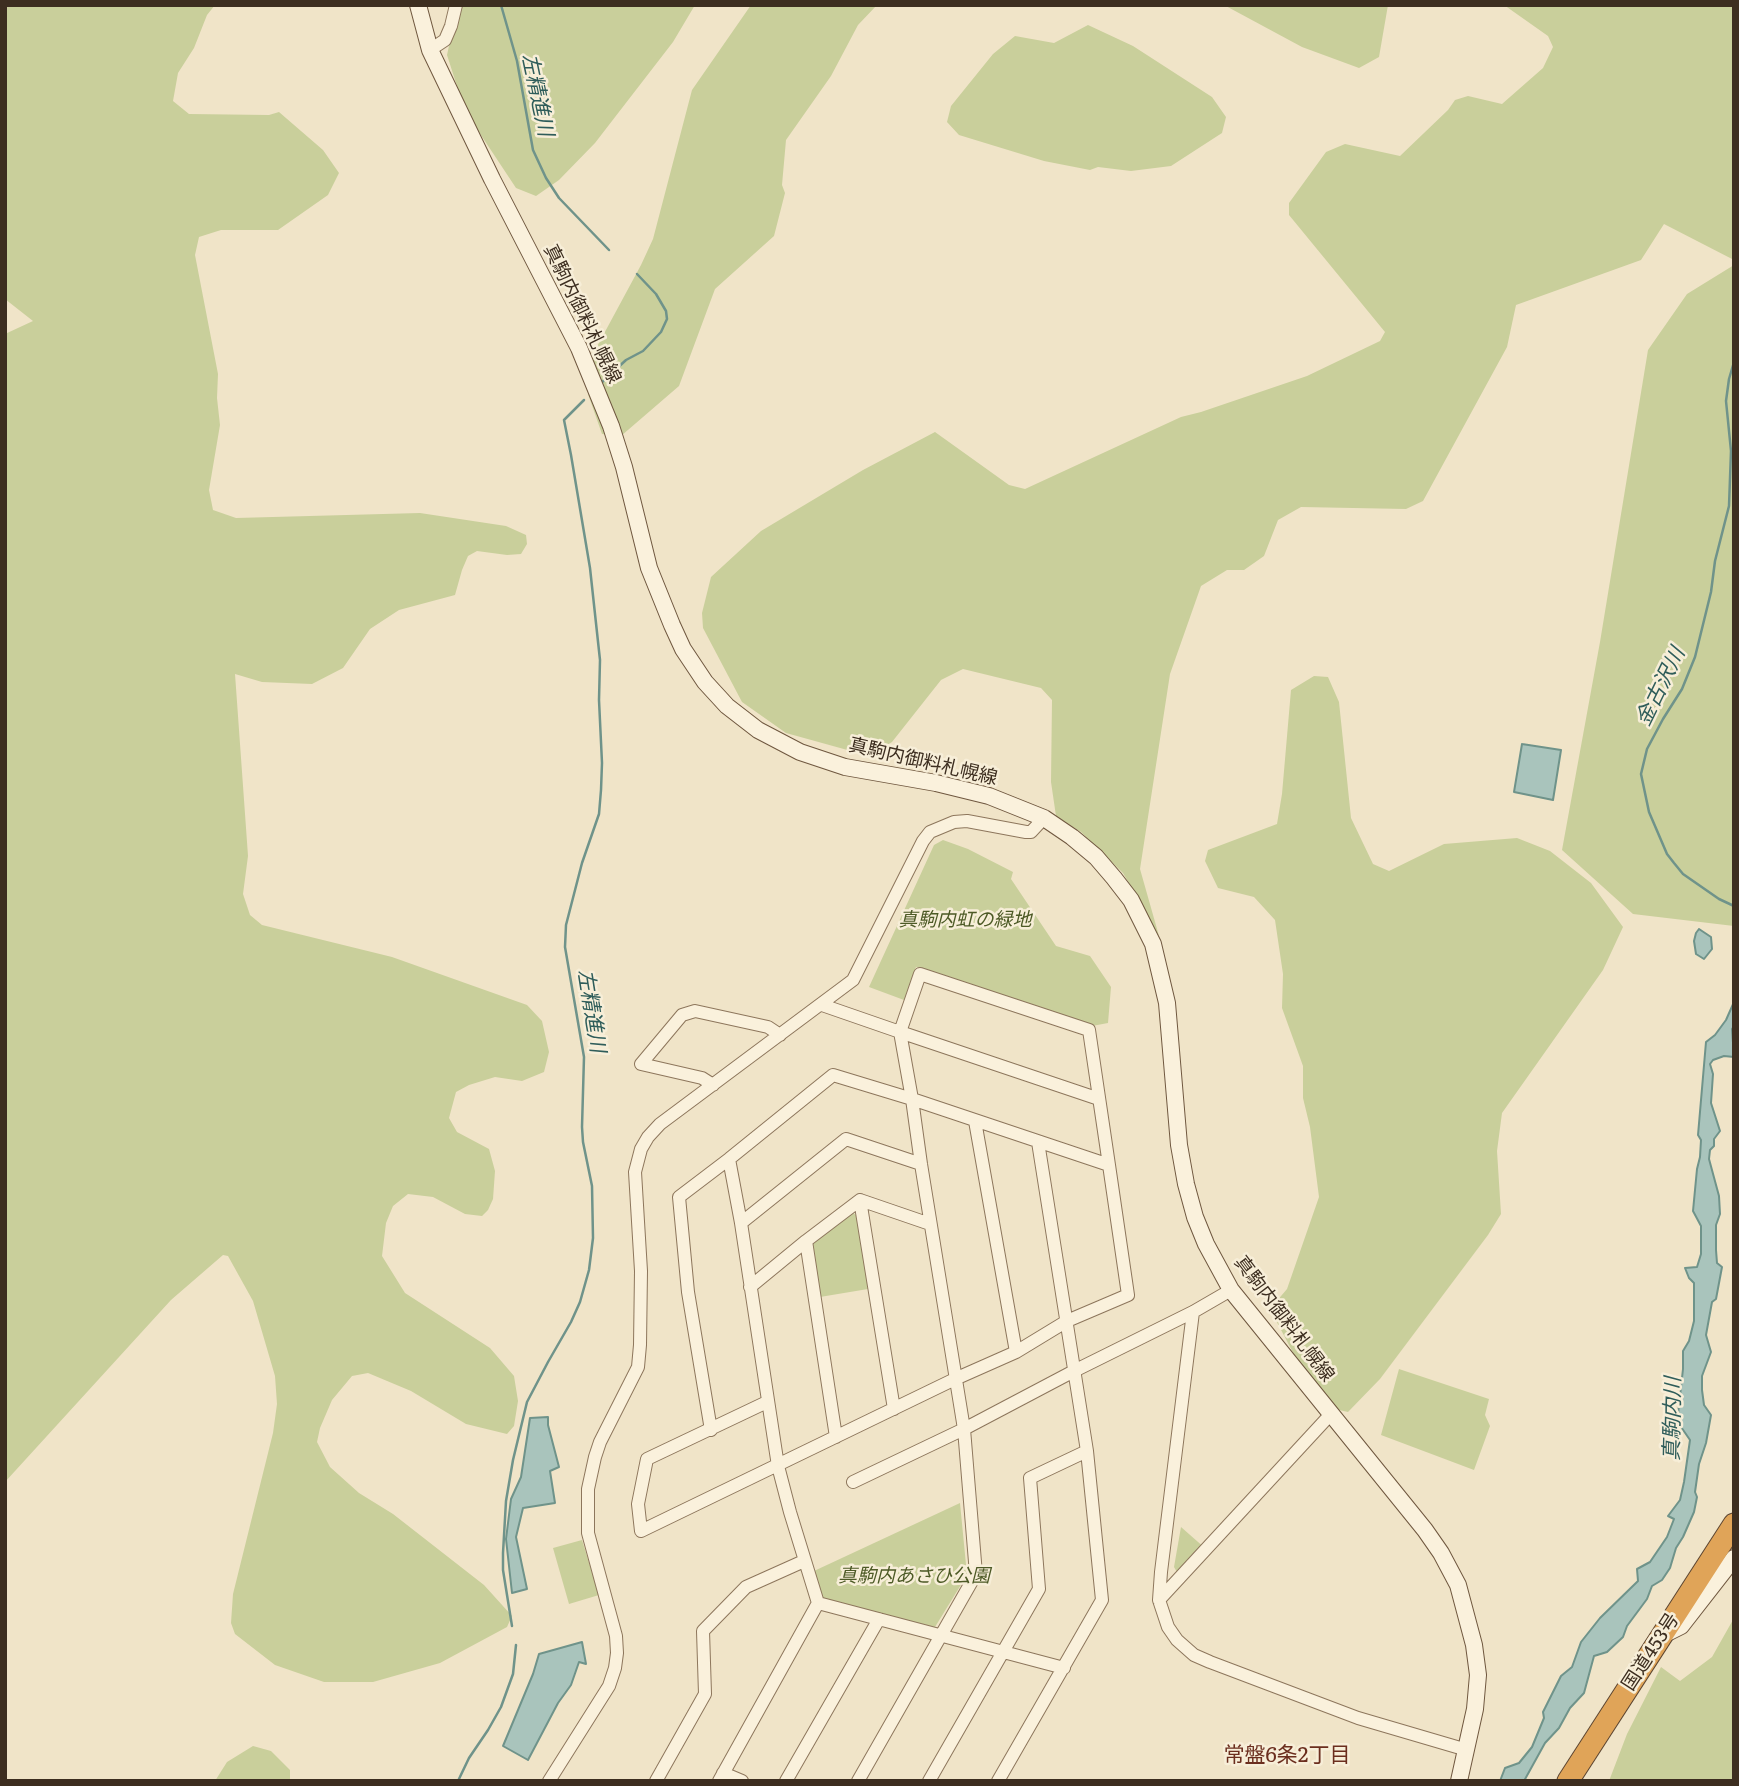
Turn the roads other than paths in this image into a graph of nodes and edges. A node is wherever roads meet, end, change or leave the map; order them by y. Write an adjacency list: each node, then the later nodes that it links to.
1 (418, 5): 3 (main road, 真駒内御料札幌線)
2 (456, 5): 3 (street)
3 (430, 50): 4 (main road, 真駒内御料札幌線)
4 (1044, 818): 5 (street); 21 (main road, 真駒内御料札幌線)
5 (822, 1005): 6 (street); 7 (street)
6 (900, 1032): 9 (street); 10 (street); 10 (street)
7 (780, 1035): 8 (street); 8 (street)
8 (713, 1085): 48 (street)
9 (912, 1099): 11 (street); 13 (street); 14 (street)
10 (1099, 1099): 15 (street)
11 (975, 1121): 12 (street); 24 (street)
12 (1038, 1142): 15 (street); 23 (street)
13 (729, 1159): 17 (street); 31 (street)
14 (920, 1164): 17 (street); 18 (street)
15 (1109, 1165): 23 (street)
16 (860, 1200): 18 (street); 19 (street); 28 (street)
17 (741, 1223): 20 (street)
18 (930, 1224): 26 (street)
19 (806, 1241): 20 (street); 32 (street)
20 (750, 1287): 27 (street)
21 (1231, 1290): 22 (street); 29 (main road, 真駒内御料札幌線)
22 (1192, 1312): 25 (street); 39 (street)
23 (1067, 1321): 24 (street); 25 (street)
24 (1016, 1352): 26 (street)
25 (1074, 1371): 30 (street); 33 (street)
26 (955, 1379): 28 (street); 30 (street)
27 (767, 1402): 31 (street); 34 (street)
28 (894, 1409): 32 (street)
29 (1330, 1415): 39 (street); 46 (main road, 真駒内御料札幌線)
30 (964, 1429): 35 (street); 42 (street)
31 (711, 1430): 34 (street)
32 (836, 1437): 34 (street)
33 (1087, 1451): 44 (street); 45 (street)
34 (778, 1466): 38 (street)
35 (853, 1482)
36 (1734, 1524): 43 (highway, 国道453号)
37 (1734, 1558): 43 (main road)
38 (804, 1561): 40 (street); 49 (street)
39 (1159, 1600): 46 (street)
40 (817, 1604): 41 (street); 47 (street)
41 (879, 1619): 42 (street); 51 (street)
42 (941, 1636): 44 (street); 52 (street)
43 (1661, 1636): 56 (highway, 国道453号)
44 (1004, 1652): 45 (street); 53 (street)
45 (1064, 1668): 54 (street)
46 (1467, 1750): 55 (main road, 真駒内御料札幌線)
47 (721, 1777): 50 (street)
48 (549, 1781)
49 (656, 1781)
50 (742, 1781)
51 (786, 1781)
52 (858, 1781)
53 (929, 1781)
54 (998, 1781)
55 (1459, 1781)
56 (1569, 1781)

